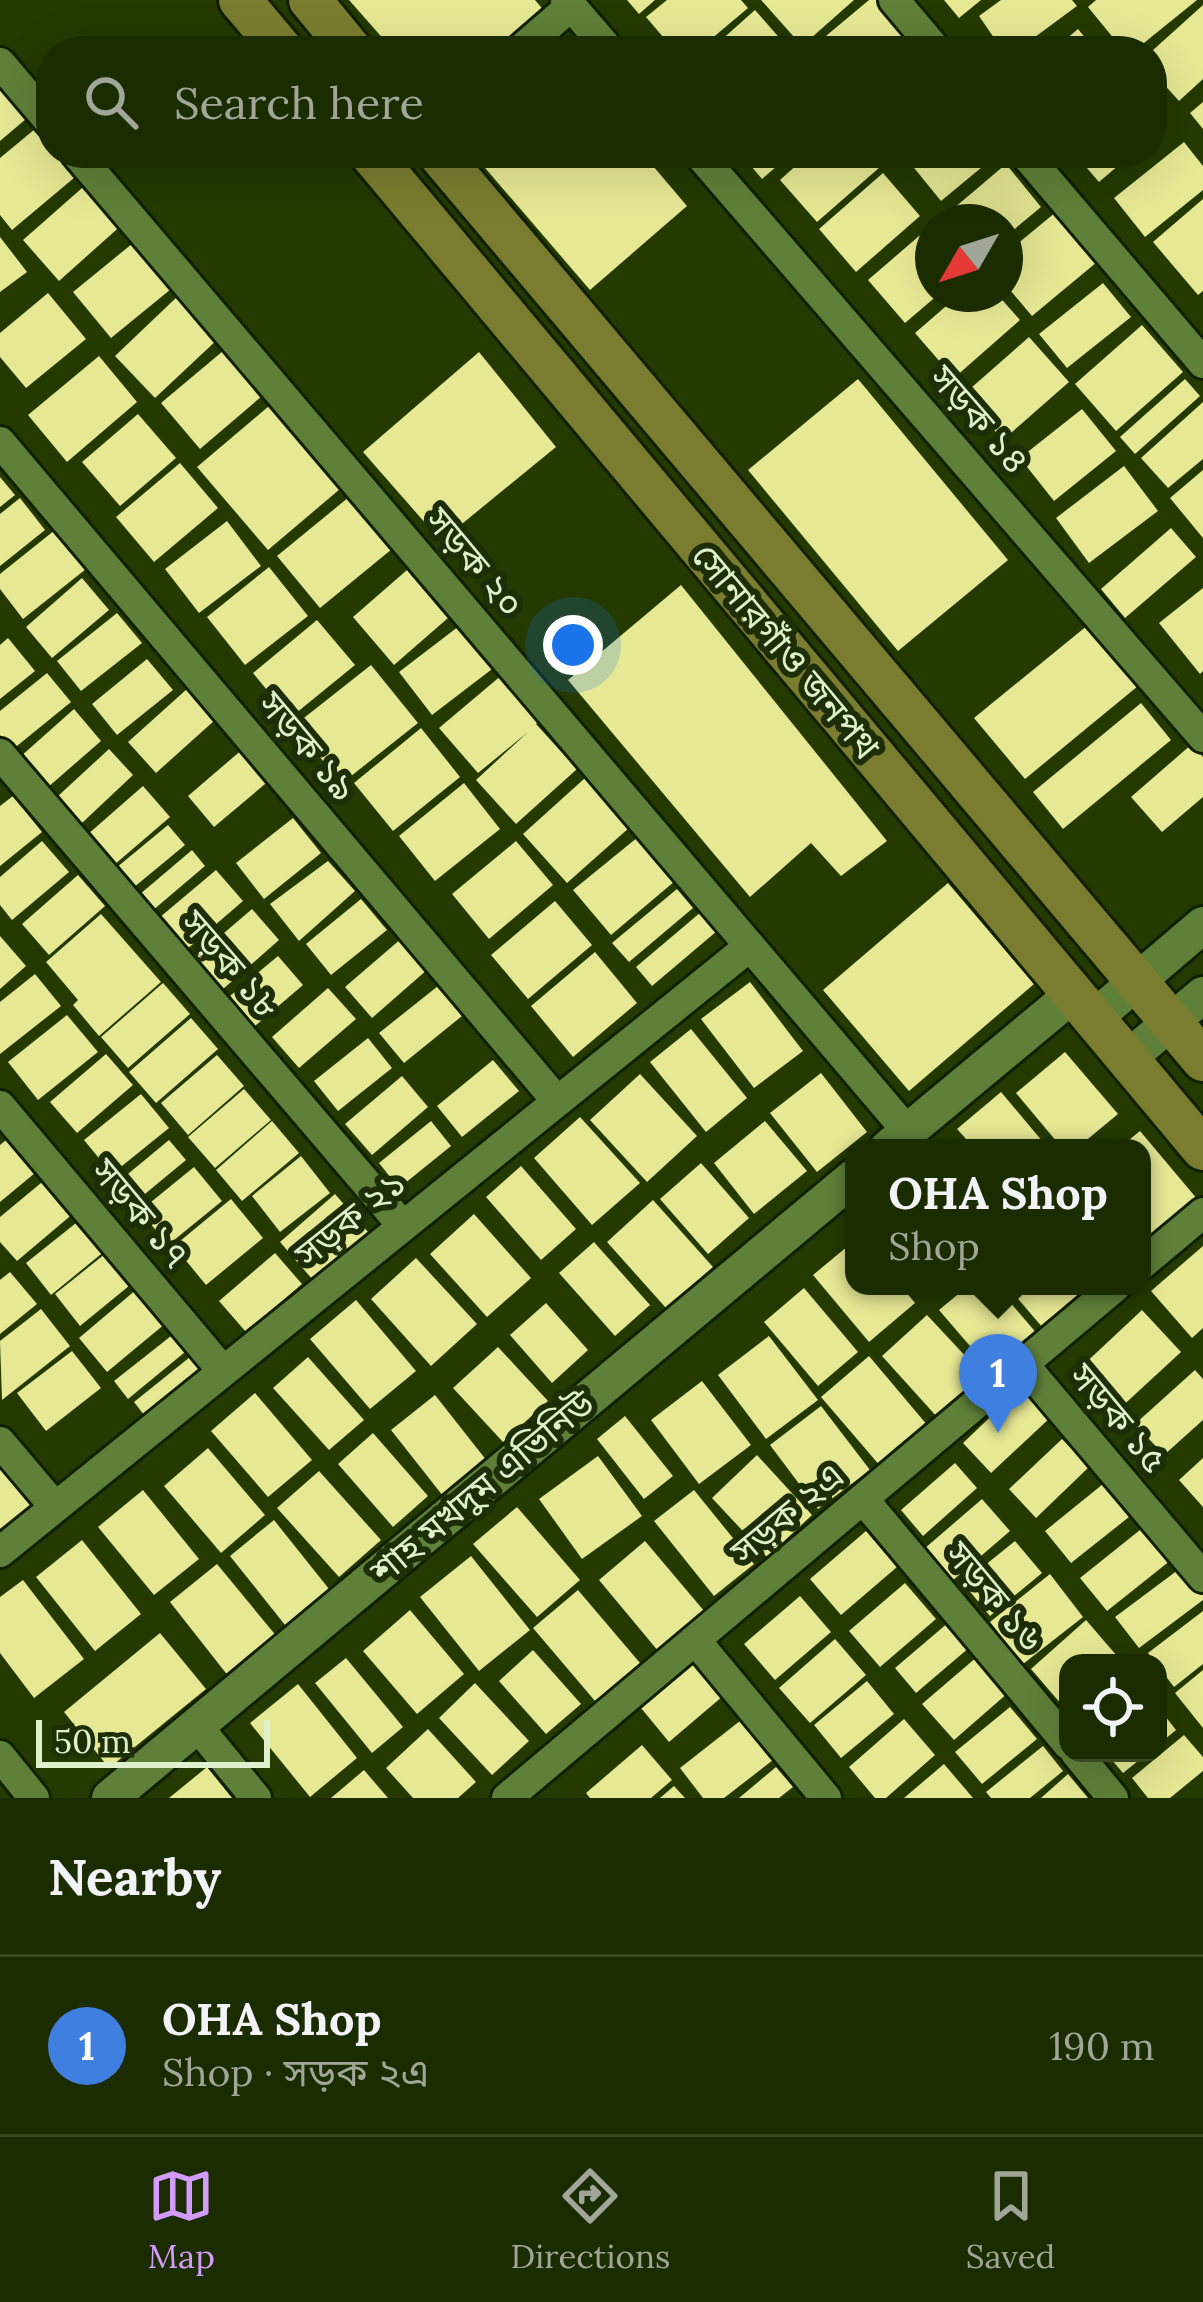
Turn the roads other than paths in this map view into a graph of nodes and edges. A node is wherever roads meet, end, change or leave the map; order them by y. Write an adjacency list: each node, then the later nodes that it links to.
1 (240, 0): 5 (main road)
2 (310, 0): 6 (main road)
3 (894, 0): 9 (street)
4 (569, 3): 7 (street); 8 (street)
5 (271, 36)
6 (340, 36)
7 (535, 36)
8 (597, 36)
9 (924, 36)
10 (0, 63): 11 (street)
11 (36, 105)
12 (89, 168): 24 (street, সড়ক ২০)
13 (392, 168): 20 (main road, সোনারগাঁও জনপথ)
14 (451, 168): 19 (main road, সোনারগাঁও জনপথ)
15 (711, 168): 21 (street, সড়ক ১৪)
16 (1037, 168): 17 (street)
17 (1203, 364)
18 (0, 442): 30 (street, সড়ক ১৯)
19 (842, 631): 20 (main road); 25 (main road, সোনারগাঁও জনপথ)
20 (800, 667): 26 (main road, সোনারগাঁও জনপথ)
21 (1203, 737)
22 (0, 754): 37 (street, সড়ক ১৮)
23 (1203, 925): 25 (street)
24 (750, 946): 30 (street, সড়ক ২১); 32 (street, সড়ক ২০)
25 (1137, 981): 26 (street); 27 (main road, সোনারগাঁও জনপথ)
26 (1082, 1007): 28 (main road, সোনারগাঁও জনপথ); 33 (street)
27 (1187, 1008): 28 (street); 29 (main road, সোনারগাঁও জনপথ)
28 (1127, 1060): 34 (main road, সোনারগাঁও জনপথ)
29 (1203, 1060)
30 (557, 1101): 37 (street, সড়ক ২১)
31 (0, 1106): 41 (street, সড়ক ১৭)
32 (897, 1139)
33 (899, 1139)
34 (1203, 1149)
35 (845, 1185): 48 (street, শাহ মখদুম এভিনিউ)
36 (1203, 1213): 38 (street)
37 (404, 1226): 41 (street, সড়ক ২১)
38 (1151, 1256)
39 (1105, 1295): 40 (street, সড়ক ২এ)
40 (1023, 1364): 43 (street, সড়ক ২এ); 46 (street, সড়ক ১৫)
41 (223, 1371): 44 (street, সড়ক ২১)
42 (0, 1442): 44 (street)
43 (863, 1499): 47 (street, সড়ক ২এ); 49 (street, সড়ক ১৬)
44 (55, 1507): 45 (street, সড়ক ২১)
45 (0, 1552)
46 (1203, 1577)
47 (696, 1641): 52 (street, সড়ক ২এ); 56 (street)
48 (197, 1726): 54 (street, শাহ মখদুম এভিনিউ); 55 (street)
49 (1059, 1733)
50 (0, 1756): 53 (street)
51 (1083, 1762): 57 (street)
52 (528, 1792)
53 (34, 1798)
54 (110, 1798)
55 (256, 1798)
56 (826, 1798)
57 (1113, 1798)

